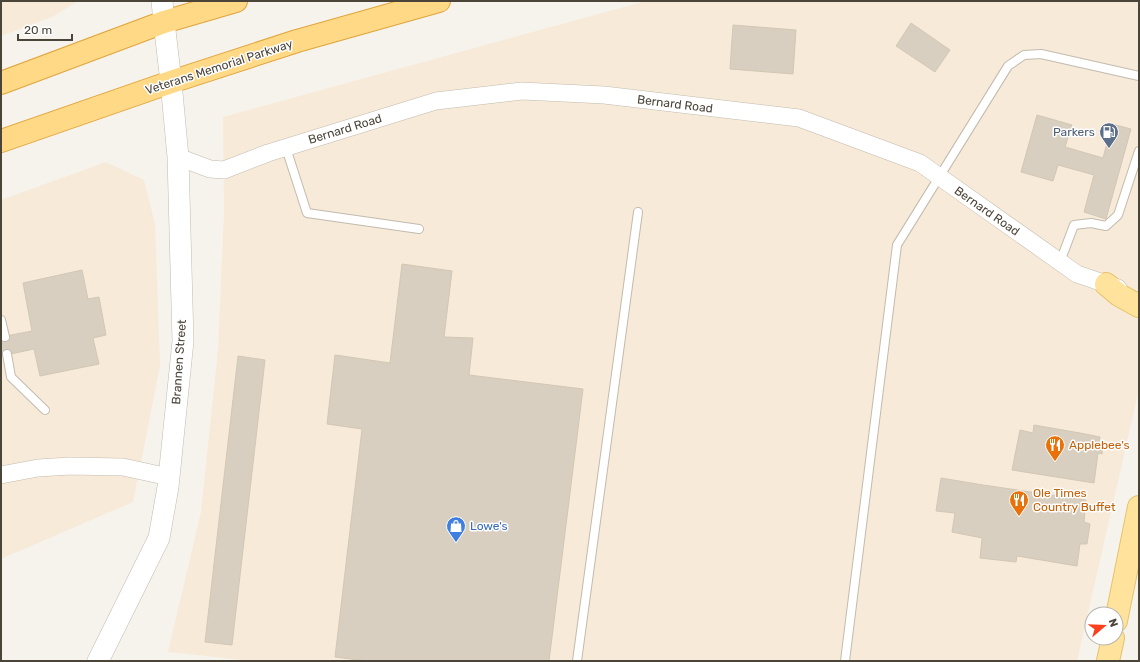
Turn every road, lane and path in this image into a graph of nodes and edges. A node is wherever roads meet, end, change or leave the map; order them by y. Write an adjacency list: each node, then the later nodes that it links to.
1 (162, 1): 4 (street, Brannen Street)
2 (236, 1): 4 (highway)
3 (439, 1): 6 (highway, Veterans Memorial Parkway)
4 (164, 22): 6 (street, Brannen Street); 7 (highway)
5 (1139, 76): 12 (lane)
6 (171, 82): 8 (highway, Veterans Memorial Parkway); 11 (street, Brannen Street)
7 (1, 83)
8 (1, 141)
9 (286, 148): 11 (street, Bernard Road); 12 (street, Bernard Road); 14 (lane)
10 (1139, 151): 15 (lane)
11 (178, 158): 24 (street, Brannen Street)
12 (939, 176): 15 (street, Bernard Road); 30 (lane)
13 (638, 212): 29 (lane)
14 (419, 229)
15 (1060, 262): 16 (street, Bernard Road)
16 (1106, 284): 17 (street, Bernard Road); 18 (main road)
17 (1139, 296)
18 (1139, 306)
19 (1, 320): 20 (lane)
20 (4, 337)
21 (7, 354): 22 (lane)
22 (45, 410)
23 (1, 475): 24 (street)
24 (169, 477): 28 (street, Brannen Street)
25 (1139, 507): 26 (main road)
26 (1119, 606)
27 (1111, 646): 31 (main road)
28 (98, 661)
29 (577, 661)
30 (845, 661)
31 (1108, 661)

